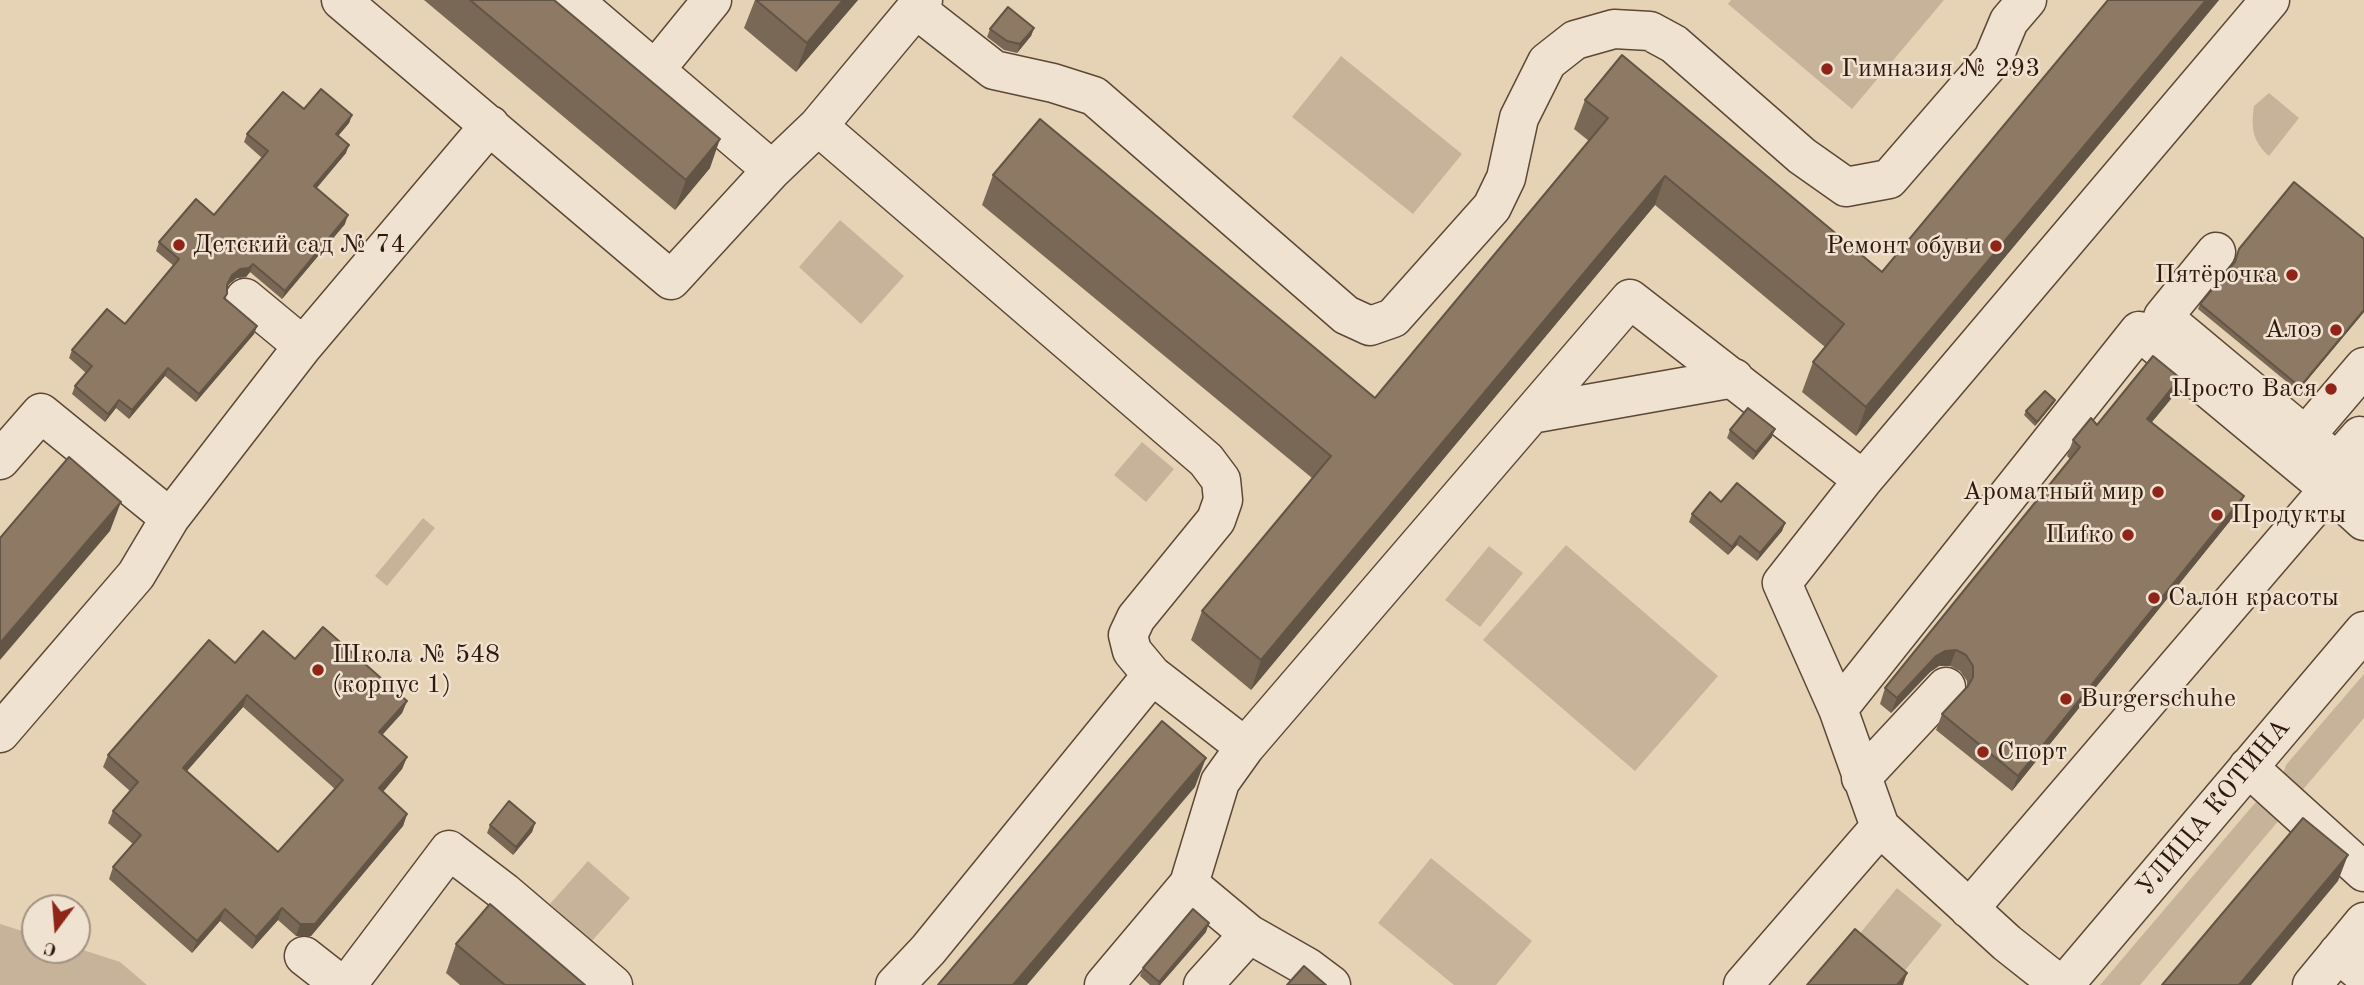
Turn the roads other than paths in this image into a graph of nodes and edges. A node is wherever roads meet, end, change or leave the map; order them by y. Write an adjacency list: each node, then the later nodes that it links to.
1 (341, 0): 8 (street)
2 (573, 0): 7 (street)
3 (712, 0): 7 (street)
4 (2027, 0): 6 (street)
5 (2270, 0): 20 (street)
6 (919, 4): 9 (street)
7 (655, 69): 10 (street)
8 (491, 125): 10 (street); 13 (street)
9 (818, 126): 10 (street); 24 (street)
10 (772, 170)
11 (2216, 252): 17 (street)
12 (245, 298): 13 (street)
13 (303, 346): 21 (street)
14 (2364, 367): 17 (street)
15 (1734, 378): 16 (street); 16 (street); 20 (street)
16 (1531, 414): 28 (street)
17 (2306, 435): 19 (street)
18 (0, 460): 21 (street)
19 (2348, 468): 22 (street); 26 (street); 34 (street)
20 (1863, 480): 26 (street)
21 (170, 518): 27 (street)
22 (2364, 519)
23 (2364, 631): 29 (street, УЛИЦА КОТИНА)
24 (1152, 675): 28 (street); 42 (street)
25 (1946, 687): 30 (street)
26 (1838, 709): 30 (street)
27 (0, 733)
28 (1245, 747): 33 (street)
29 (2248, 767): 32 (street); 47 (street, УЛИЦА КОТИНА)
30 (1861, 778): 31 (street)
31 (1880, 827): 34 (street); 46 (street)
32 (2364, 872)
33 (1189, 884): 36 (street); 43 (street)
34 (1969, 909): 47 (street)
35 (2364, 922): 38 (street)
36 (1249, 934): 44 (street); 45 (street)
37 (304, 956): 39 (street)
38 (2351, 964): 48 (street)
39 (341, 985)
40 (347, 985): 41 (street)
41 (613, 985)
42 (895, 985)
43 (1104, 985)
44 (1203, 985)
45 (1331, 985)
46 (1743, 985)
47 (2062, 985)
48 (2312, 985)

